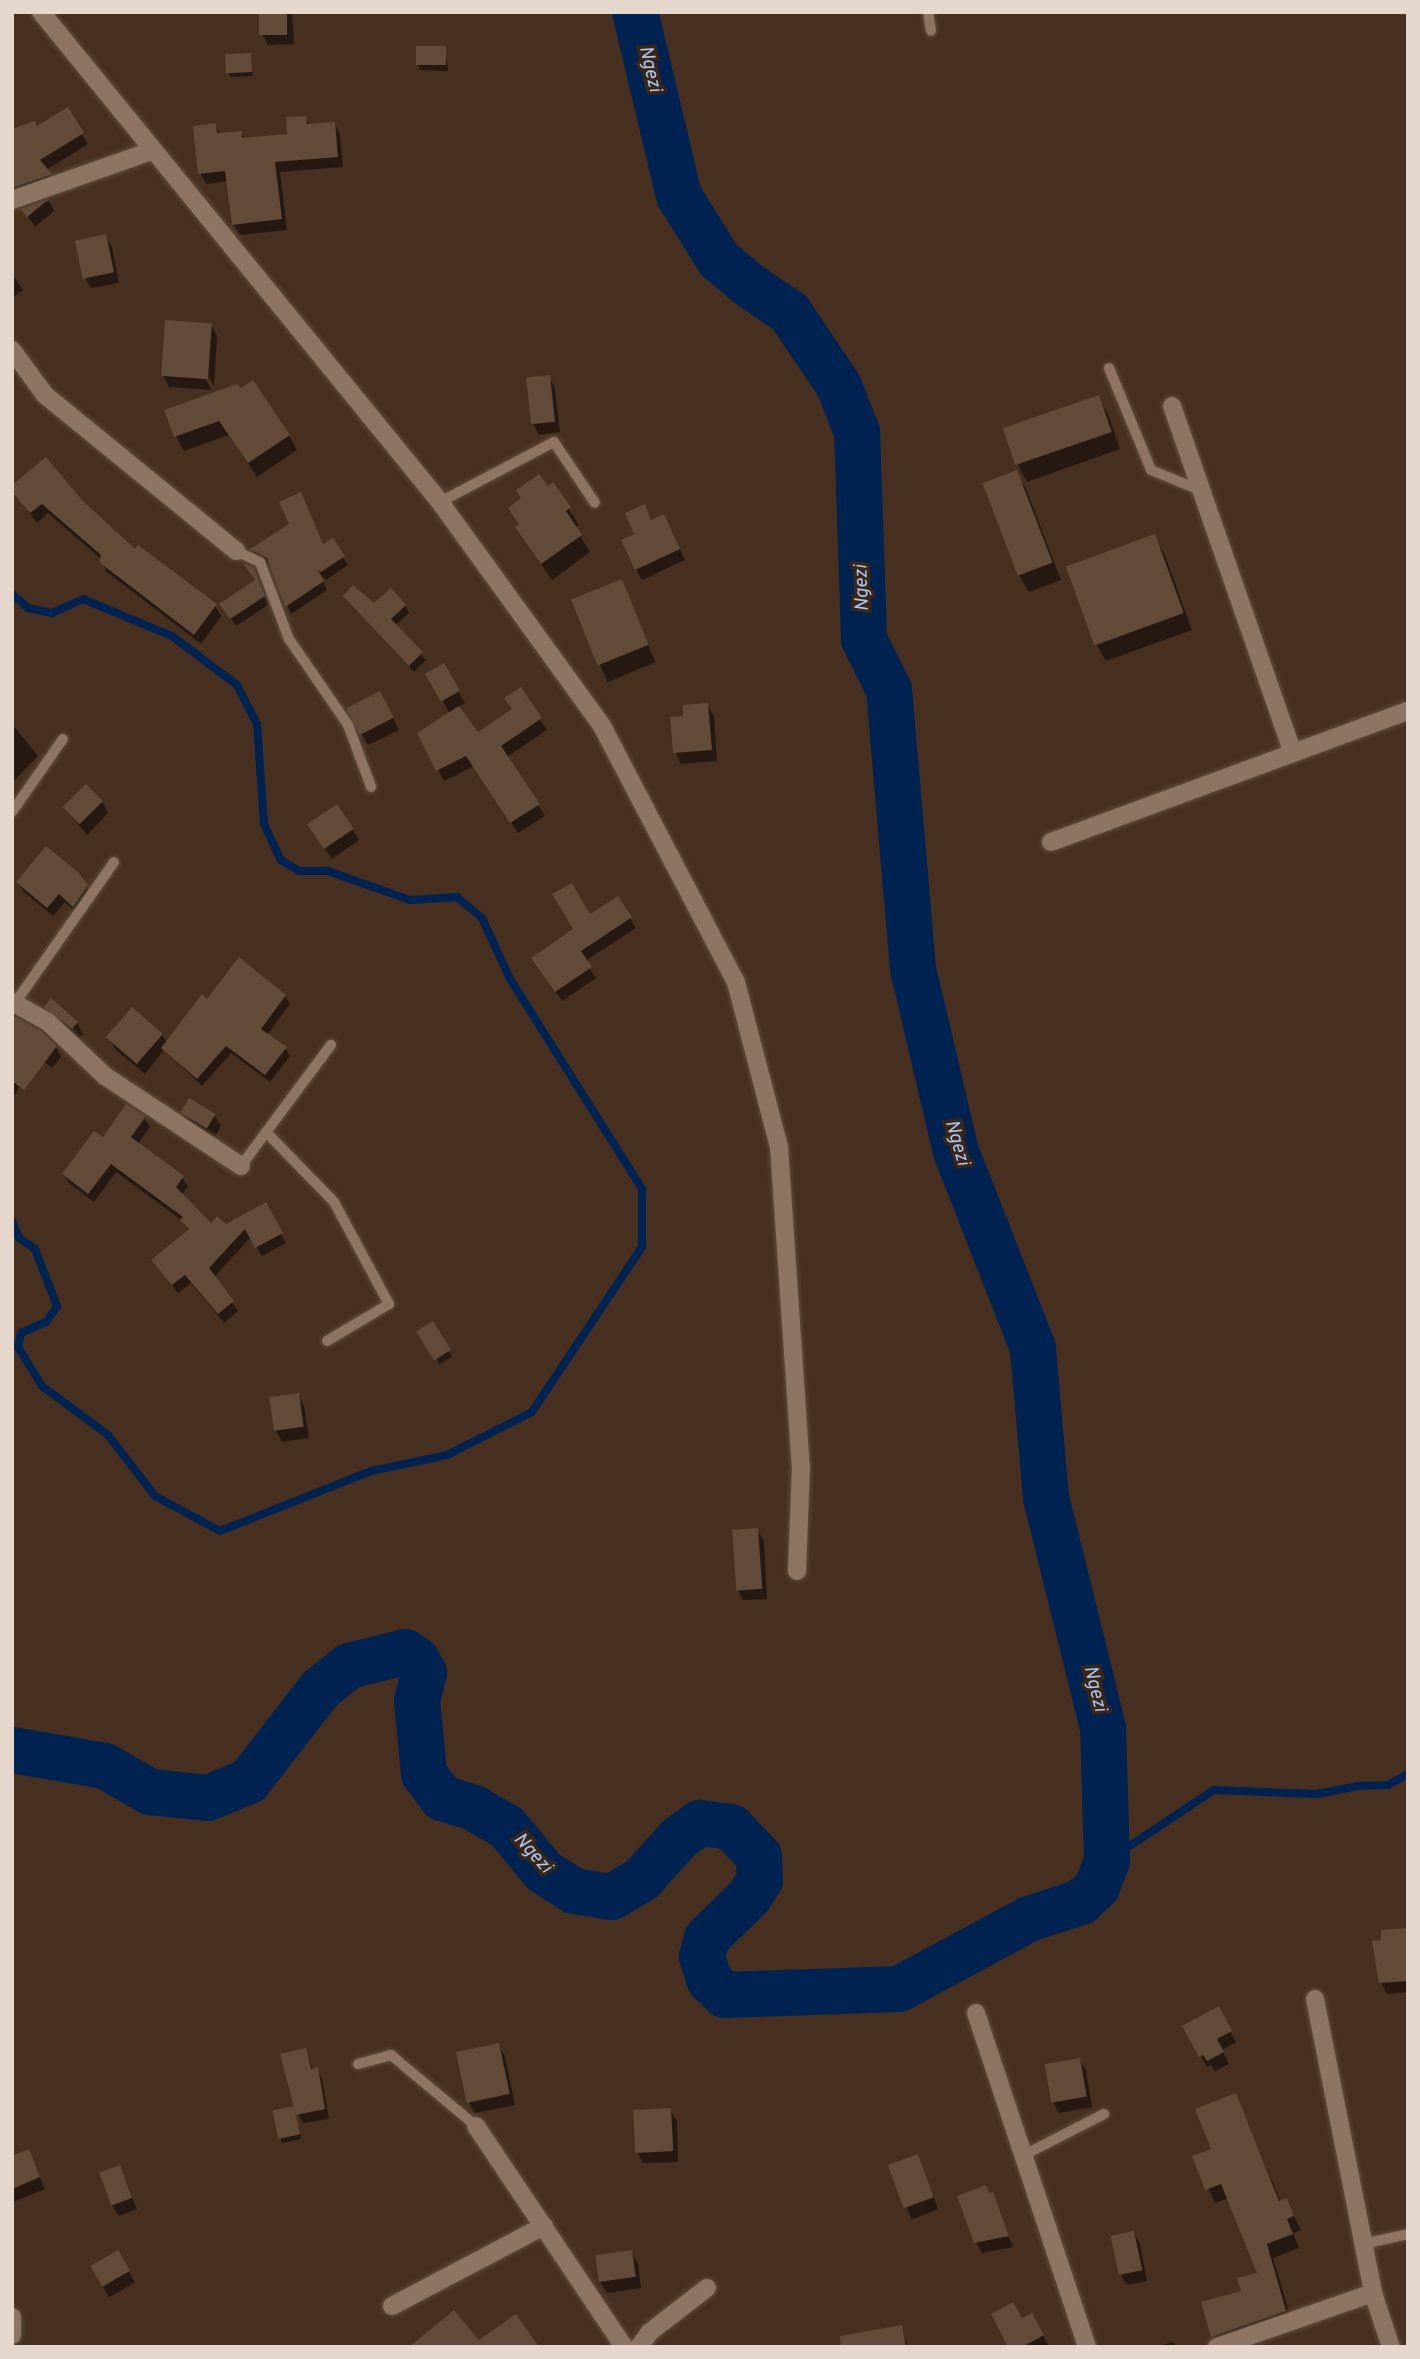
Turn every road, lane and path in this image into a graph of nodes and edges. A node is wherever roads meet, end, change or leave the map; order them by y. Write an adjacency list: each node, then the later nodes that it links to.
1 (41, 12): 4 (street)
2 (928, 12): 3 (lane)
3 (931, 31)
4 (151, 150): 5 (street); 10 (street)
5 (12, 200)
6 (12, 350): 12 (street)
7 (1109, 368): 9 (lane)
8 (1172, 406): 9 (street)
9 (1204, 492): 15 (street)
10 (440, 502): 11 (lane); 25 (street)
11 (595, 503)
12 (236, 551): 16 (lane)
13 (1408, 711): 15 (street)
14 (63, 739): 17 (lane)
15 (1293, 753): 18 (street)
16 (371, 787)
17 (12, 812)
18 (1051, 842)
19 (114, 862): 20 (lane)
20 (13, 1003): 23 (street)
21 (331, 1045): 22 (lane)
22 (266, 1132): 23 (lane); 24 (lane)
23 (241, 1166)
24 (327, 1341)
25 (797, 1571)
26 (1315, 1999): 34 (street)
27 (976, 2012): 31 (street)
28 (358, 2064): 30 (lane)
29 (1104, 2114): 31 (lane)
30 (476, 2126): 32 (street)
31 (1024, 2155): 42 (street)
32 (544, 2226): 37 (street); 40 (street)
33 (1408, 2234): 34 (lane)
34 (1363, 2244): 36 (street)
35 (707, 2288): 41 (street)
36 (1373, 2292): 43 (street); 44 (street)
37 (391, 2306)
38 (12, 2317): 39 (street)
39 (12, 2335)
40 (624, 2347)
41 (639, 2347)
42 (1087, 2347)
43 (1217, 2347)
44 (1391, 2347)

